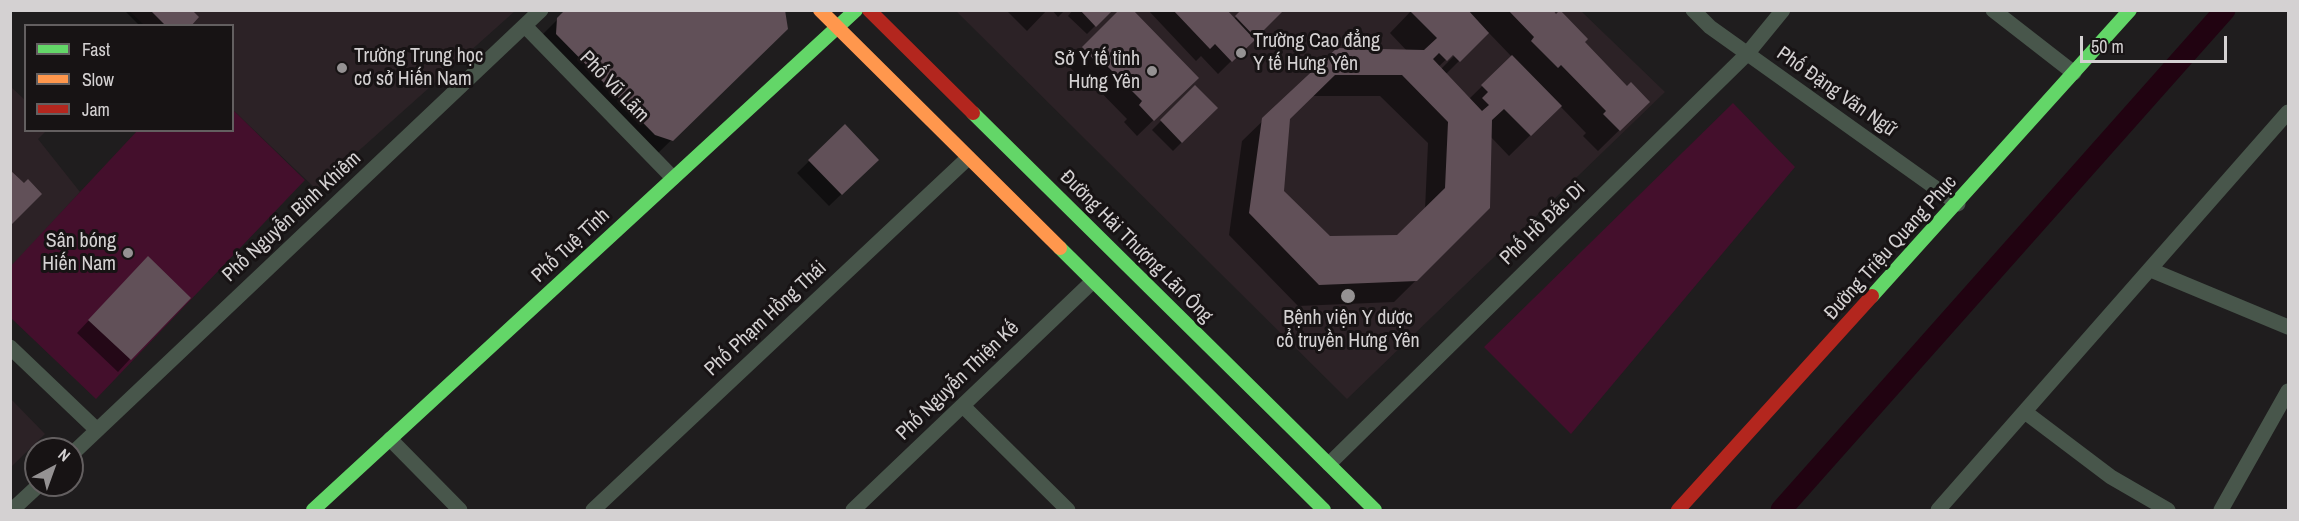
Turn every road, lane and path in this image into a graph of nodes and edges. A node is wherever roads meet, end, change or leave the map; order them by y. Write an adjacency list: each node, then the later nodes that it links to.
1 (541, 10): 9 (street, Phố Nguyễn Bỉnh Khiêm)
2 (820, 10): 10 (street)
3 (856, 10): 10 (street, Phố Tuệ Tĩnh)
4 (870, 10): 21 (street, Đường Hải Thượng Lãn Ông)
5 (1693, 10): 11 (street, Phố Đặng Văn Ngữ)
6 (1783, 10): 11 (street, Phố Hồ Đắc Di)
7 (1993, 10): 12 (street)
8 (2130, 10): 12 (street, Đường Triệu Quang Phục)
9 (525, 26): 15 (street, Phố Vũ Lãm); 26 (street, Phố Nguyễn Bỉnh Khiêm)
10 (837, 27): 14 (street); 15 (street, Phố Tuệ Tĩnh)
11 (1747, 54): 16 (street, Phố Đặng Văn Ngữ); 29 (street, Phố Hồ Đắc Di)
12 (2074, 73): 16 (street, Đường Triệu Quang Phục)
13 (2289, 112): 17 (street)
14 (968, 158): 18 (street); 34 (street, Phố Phạm Hồng Thái)
15 (673, 178): 27 (street, Phố Tuệ Tĩnh)
16 (1958, 204): 39 (street, Đường Triệu Quang Phục)
17 (2151, 270): 19 (street); 25 (street)
18 (1092, 282): 22 (street); 24 (street, Phố Nguyễn Thiện Kế)
19 (2289, 327)
20 (10, 347): 26 (street)
21 (1217, 354): 22 (street); 29 (street, Đường Hải Thượng Lãn Ông)
22 (1192, 380): 37 (street)
23 (2289, 391): 42 (street)
24 (963, 406): 35 (street, Phố Nguyễn Thiện Kế); 36 (street)
25 (2025, 412): 40 (street); 41 (street)
26 (97, 430): 28 (street, Phố Nguyễn Bỉnh Khiêm)
27 (390, 439): 32 (street, Phố Tuệ Tĩnh); 33 (street)
28 (84, 442)
29 (1329, 464): 38 (street, Đường Hải Thượng Lãn Ông)
30 (26, 497): 31 (street)
31 (12, 510)
32 (313, 510)
33 (460, 510)
34 (593, 510)
35 (853, 510)
36 (1068, 510)
37 (1324, 510)
38 (1375, 510)
39 (1678, 510)
40 (1938, 510)
41 (2168, 510)
42 (2221, 510)

